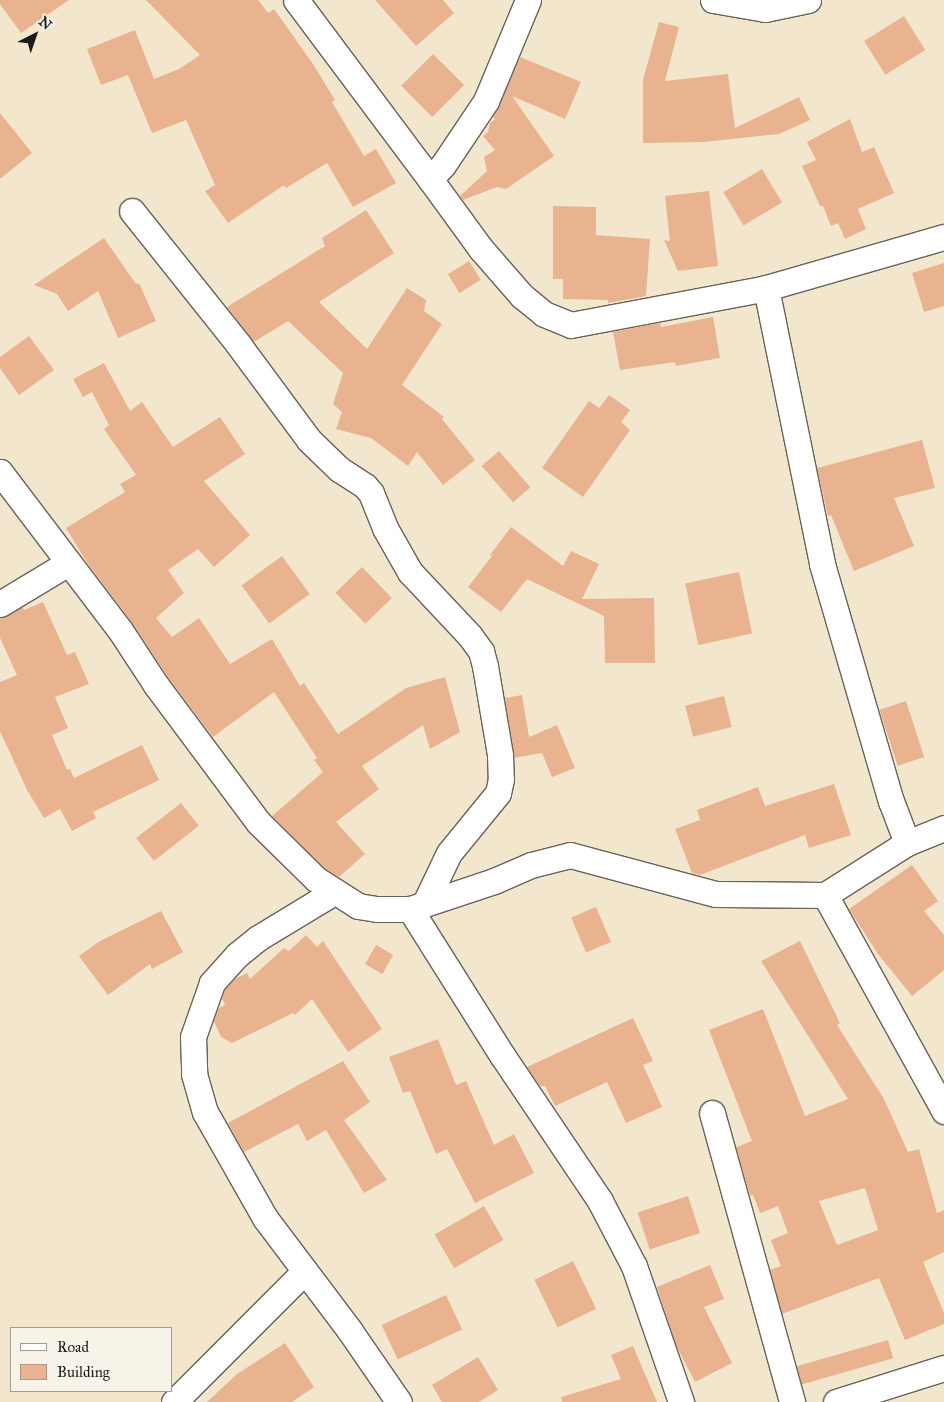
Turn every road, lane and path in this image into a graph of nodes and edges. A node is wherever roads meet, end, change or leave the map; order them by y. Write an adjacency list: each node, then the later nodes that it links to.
1 (296, 0): 5 (street)
2 (528, 0): 5 (street)
3 (713, 0): 4 (street)
4 (808, 0)
5 (430, 179): 8 (street)
6 (132, 211): 16 (street)
7 (944, 237): 8 (street)
8 (766, 288): 13 (street)
9 (0, 472): 10 (street)
10 (68, 563): 11 (street); 14 (street)
11 (0, 604)
12 (944, 828): 13 (street)
13 (907, 843): 15 (street)
14 (334, 892): 16 (street); 20 (street)
15 (825, 895): 16 (street); 17 (street)
16 (417, 906): 24 (street)
17 (933, 1070): 18 (street)
18 (942, 1100)
19 (712, 1113): 25 (street)
20 (305, 1271): 22 (street); 23 (street)
21 (944, 1368): 26 (street)
22 (174, 1402)
23 (399, 1402)
24 (681, 1402)
25 (792, 1402)
26 (836, 1402)

